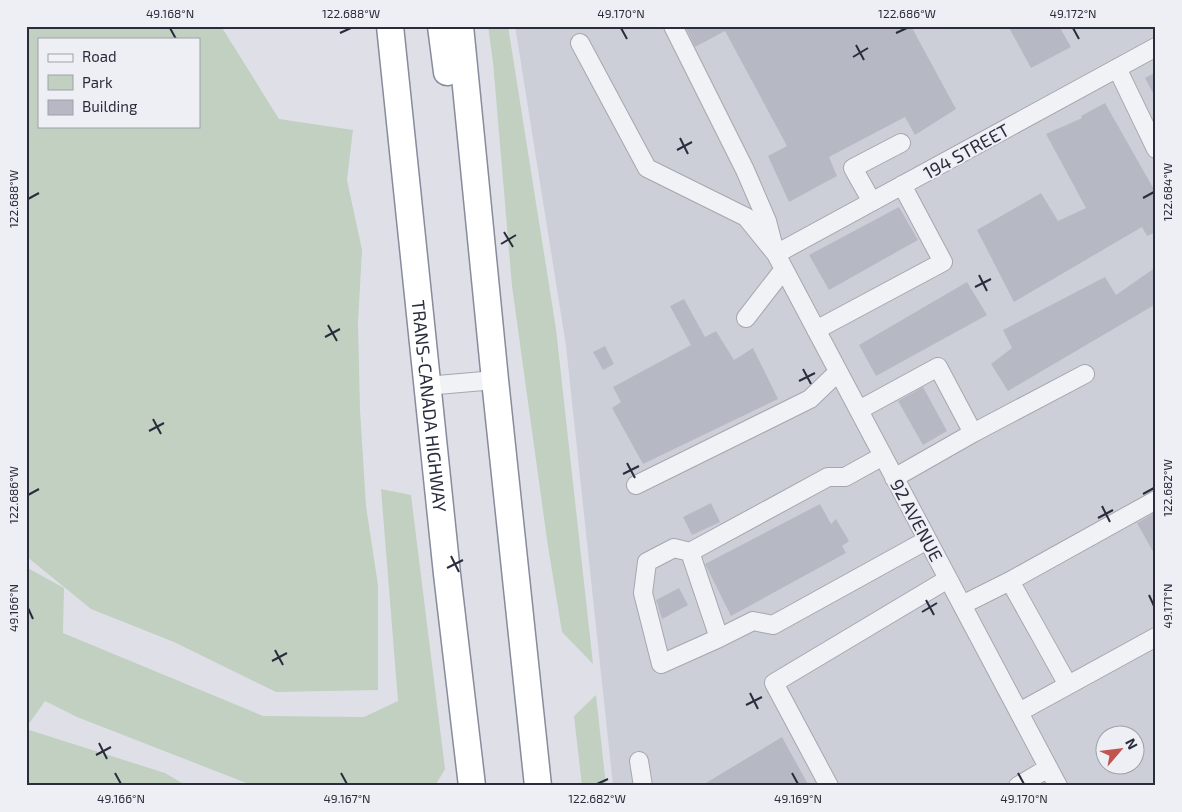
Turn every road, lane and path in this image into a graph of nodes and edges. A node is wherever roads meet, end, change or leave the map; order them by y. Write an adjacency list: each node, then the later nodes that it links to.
1 (390, 26): 20 (highway, TRANS-CANADA HIGHWAY)
2 (441, 26): 16 (highway)
3 (460, 26): 16 (highway)
4 (672, 26): 12 (street)
5 (580, 43): 12 (street)
6 (1156, 47): 7 (street, 194 STREET)
7 (1117, 68): 9 (street); 10 (street, 194 STREET)
8 (901, 143): 11 (street)
9 (1156, 149)
10 (902, 185): 11 (street, 194 STREET); 15 (street)
11 (872, 202): 12 (street, 194 STREET)
12 (776, 254): 13 (street, 92 AVENUE)
13 (784, 269): 14 (street); 15 (street, 92 AVENUE)
14 (746, 318)
15 (816, 330): 17 (street, 92 AVENUE)
16 (492, 352): 19 (highway)
17 (838, 372): 21 (street, 92 AVENUE); 25 (street)
18 (1085, 374): 22 (street)
19 (495, 380): 20 (street); 39 (highway)
20 (426, 386): 38 (highway, TRANS-CANADA HIGHWAY)
21 (859, 410): 22 (street); 23 (street, 92 AVENUE)
22 (973, 433): 24 (street)
23 (883, 456): 24 (street, 92 AVENUE); 28 (street)
24 (894, 478): 27 (street, 92 AVENUE)
25 (636, 485)
26 (1156, 500): 30 (street)
27 (928, 540): 29 (street, 92 AVENUE); 33 (street)
28 (690, 552): 33 (street); 33 (street)
29 (948, 579): 31 (street, 92 AVENUE); 41 (street)
30 (1010, 581): 31 (street); 34 (street)
31 (962, 606): 35 (street, 92 AVENUE)
32 (1156, 637): 34 (street)
33 (719, 638)
34 (1068, 685): 35 (street)
35 (1019, 712): 37 (street, 92 AVENUE)
36 (639, 761): 40 (street)
37 (1048, 768): 42 (street); 43 (street, 92 AVENUE)
38 (472, 786)
39 (538, 786)
40 (643, 786)
41 (829, 786)
42 (1018, 786)
43 (1058, 786)

